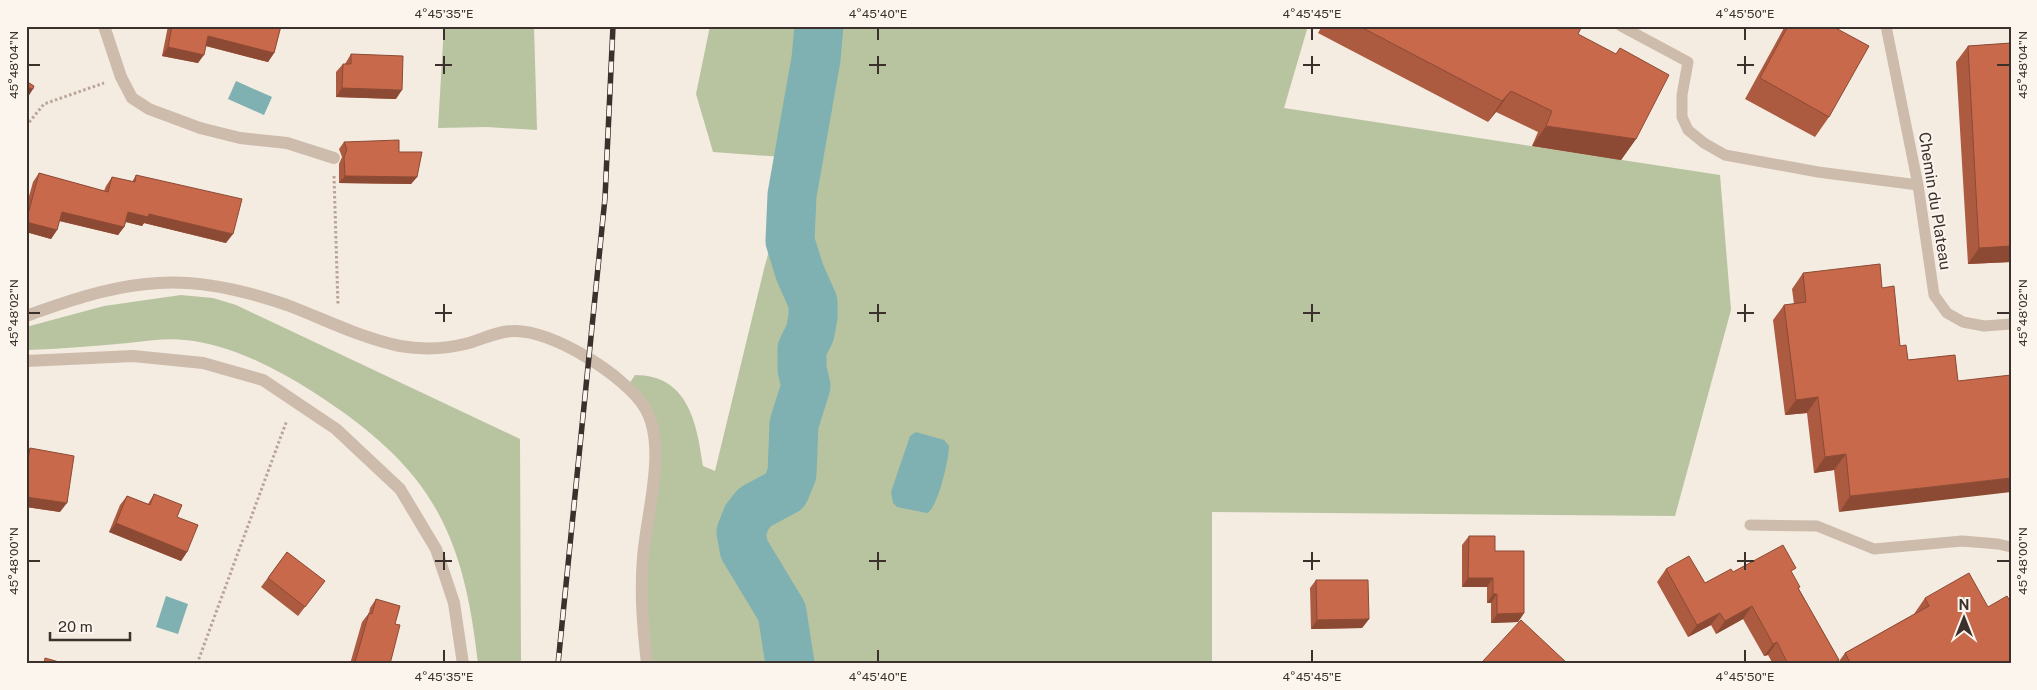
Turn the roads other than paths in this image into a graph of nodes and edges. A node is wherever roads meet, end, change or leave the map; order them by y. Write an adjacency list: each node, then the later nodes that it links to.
1 (104, 26): 4 (street)
2 (1621, 26): 5 (lane)
3 (1886, 26): 5 (lane, Chemin du Plateau)
4 (334, 158)
5 (1918, 184): 7 (lane, Chemin du Plateau)
6 (26, 316): 12 (street)
7 (2011, 324)
8 (26, 360): 11 (street)
9 (1750, 525): 10 (lane)
10 (2011, 547)
11 (463, 664)
12 (648, 664)

